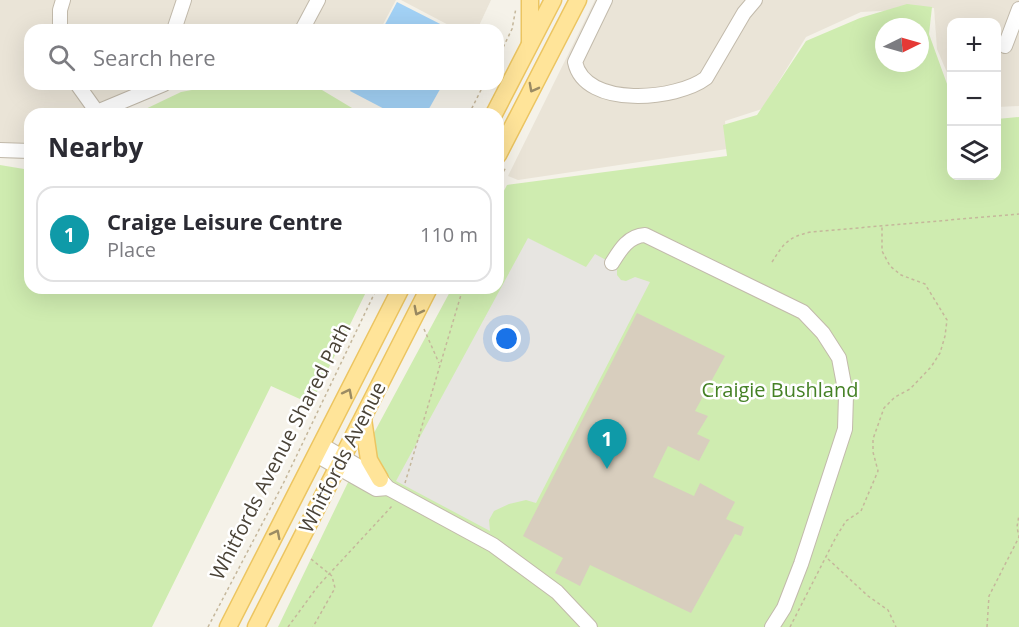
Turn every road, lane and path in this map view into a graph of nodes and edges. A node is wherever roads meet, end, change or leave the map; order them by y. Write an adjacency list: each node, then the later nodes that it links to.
1 (63, 0): 11 (street)
2 (184, 0): 12 (street)
3 (318, 0): 13 (street)
4 (530, 0): 15 (main road)
5 (554, 0): 15 (main road)
6 (605, 0): 7 (street)
7 (755, 0)
8 (572, 2): 24 (main road, one-way to 24)
9 (1019, 9): 16 (street)
10 (513, 14): 14 (path)
11 (60, 24)
12 (176, 24)
13 (305, 24)
14 (504, 46)
15 (530, 46): 23 (main road)
16 (1005, 46)
17 (81, 90): 20 (street)
18 (150, 90): 21 (street)
19 (481, 90): 22 (path)
20 (92, 108)
21 (107, 108)
22 (471, 108)
23 (497, 108)
24 (504, 143)
25 (0, 150): 26 (street)
26 (24, 151)
27 (1019, 214): 28 (path)
28 (882, 226): 29 (path); 42 (path)
29 (772, 262)
30 (612, 263): 51 (street)
31 (375, 294): 45 (path, Whitfords Avenue Shared Path)
32 (398, 294): 38 (main road, Whitfords Avenue, one-way to 32)
33 (426, 294): 37 (main road, Whitfords Avenue, one-way to 37)
34 (461, 294): 36 (path)
35 (423, 327): 36 (path)
36 (440, 365): 40 (path)
37 (363, 419): 39 (main road, Whitfords Avenue); 40 (main road)
38 (319, 450): 39 (street); 46 (main road, Whitfords Avenue, one-way to 38)
39 (340, 462): 40 (street); 47 (main road, Whitfords Avenue)
40 (389, 487): 44 (path); 50 (street)
41 (1019, 515): 54 (path)
42 (826, 558): 52 (path); 53 (path)
43 (311, 559): 44 (path)
44 (329, 574): 48 (path); 49 (path)
45 (208, 627)
46 (228, 627)
47 (256, 627)
48 (288, 627)
49 (313, 627)
50 (590, 627)
51 (772, 627)
52 (790, 627)
53 (896, 627)
54 (987, 627)

